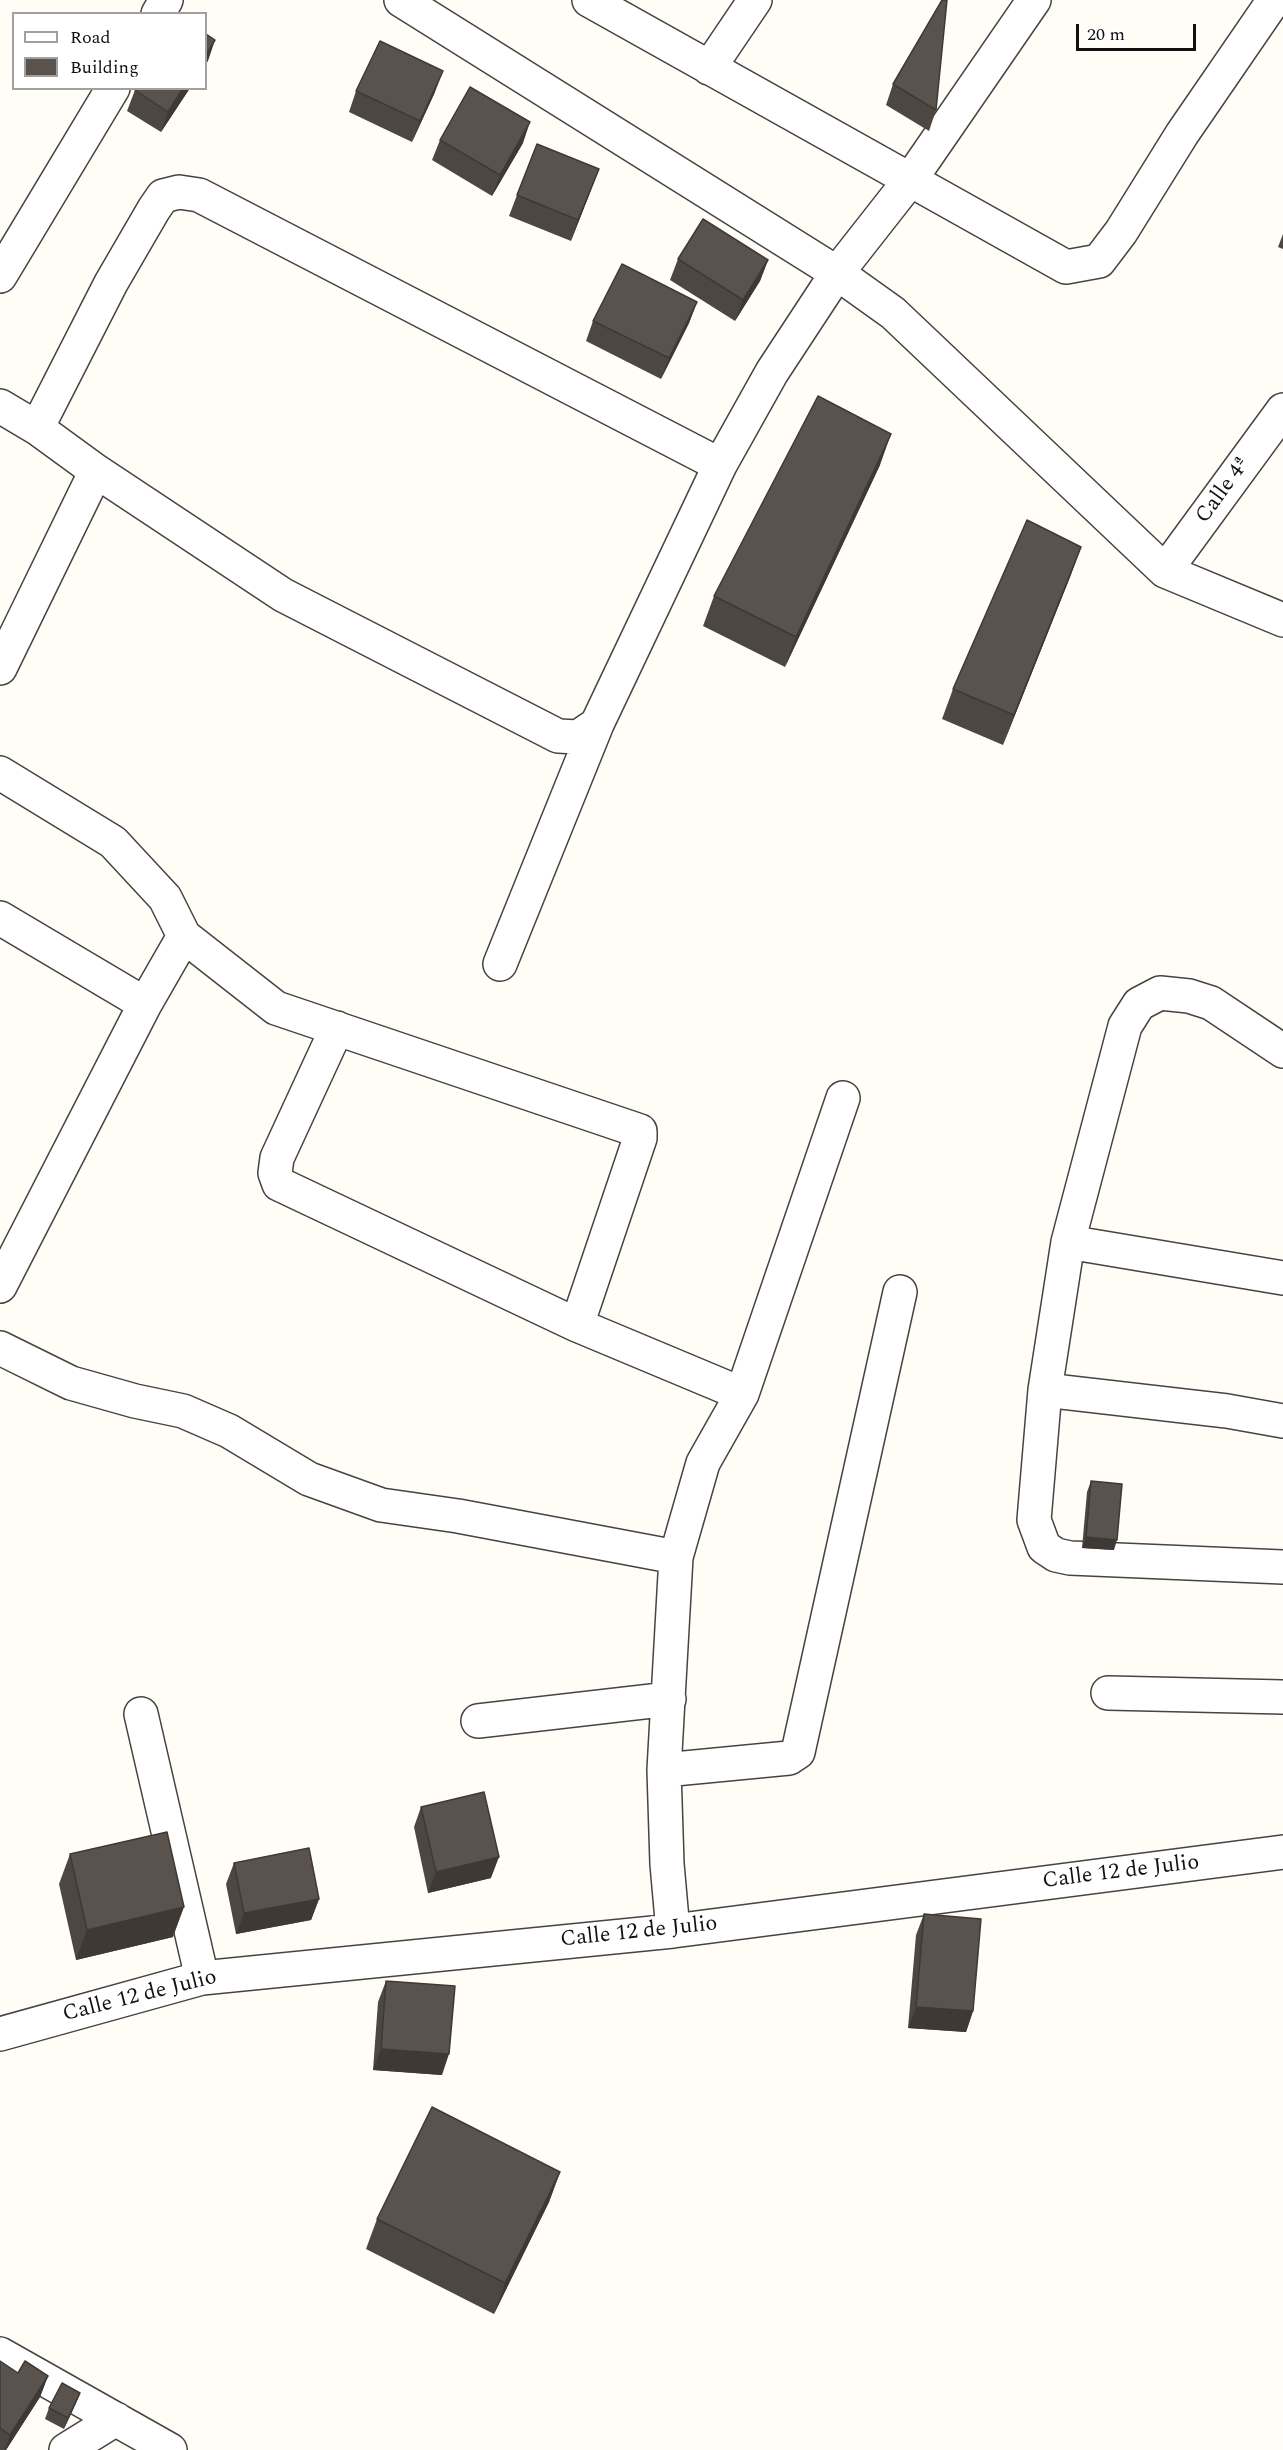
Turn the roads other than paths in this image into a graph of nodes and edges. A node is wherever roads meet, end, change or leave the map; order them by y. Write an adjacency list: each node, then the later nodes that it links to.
1 (589, 0): 6 (street)
2 (755, 0): 6 (street)
3 (1034, 0): 8 (street)
4 (1274, 0): 8 (street)
5 (418, 4): 9 (street)
6 (709, 68): 8 (street)
7 (112, 90): 10 (street)
8 (910, 180): 9 (street)
9 (837, 273): 14 (street); 16 (street)
10 (0, 276)
11 (0, 406): 13 (street)
12 (1283, 410): 16 (street, Calle 4ª)
13 (37, 428): 14 (street); 15 (street)
14 (720, 465): 19 (street)
15 (96, 471): 18 (street); 19 (street)
16 (1165, 571): 17 (street)
17 (1283, 620)
18 (0, 668)
19 (597, 724): 23 (street)
20 (0, 773): 22 (street)
21 (0, 918): 24 (street)
22 (184, 936): 24 (street); 25 (street)
23 (500, 964)
24 (145, 1004): 30 (street)
25 (337, 1028): 32 (street); 32 (street)
26 (1283, 1051): 28 (street)
27 (843, 1098): 35 (street)
28 (1068, 1242): 29 (street); 34 (street)
29 (1283, 1278)
30 (0, 1286)
31 (900, 1292): 44 (street)
32 (577, 1325): 35 (street)
33 (0, 1348): 37 (street)
34 (1045, 1390): 36 (street); 38 (street)
35 (742, 1394): 37 (street)
36 (1283, 1421)
37 (676, 1557): 41 (street)
38 (1283, 1567)
39 (1108, 1693): 40 (street)
40 (1283, 1697)
41 (669, 1699): 43 (street); 44 (street)
42 (141, 1714): 47 (street)
43 (478, 1721)
44 (664, 1770): 46 (street)
45 (1283, 1852): 46 (street, Calle 12 de Julio)
46 (673, 1931): 47 (street, Calle 12 de Julio)
47 (202, 1978): 48 (street, Calle 12 de Julio)
48 (0, 2034)
49 (0, 2354): 50 (street)
50 (116, 2419): 51 (street); 52 (street)
51 (66, 2450)
52 (170, 2450)

